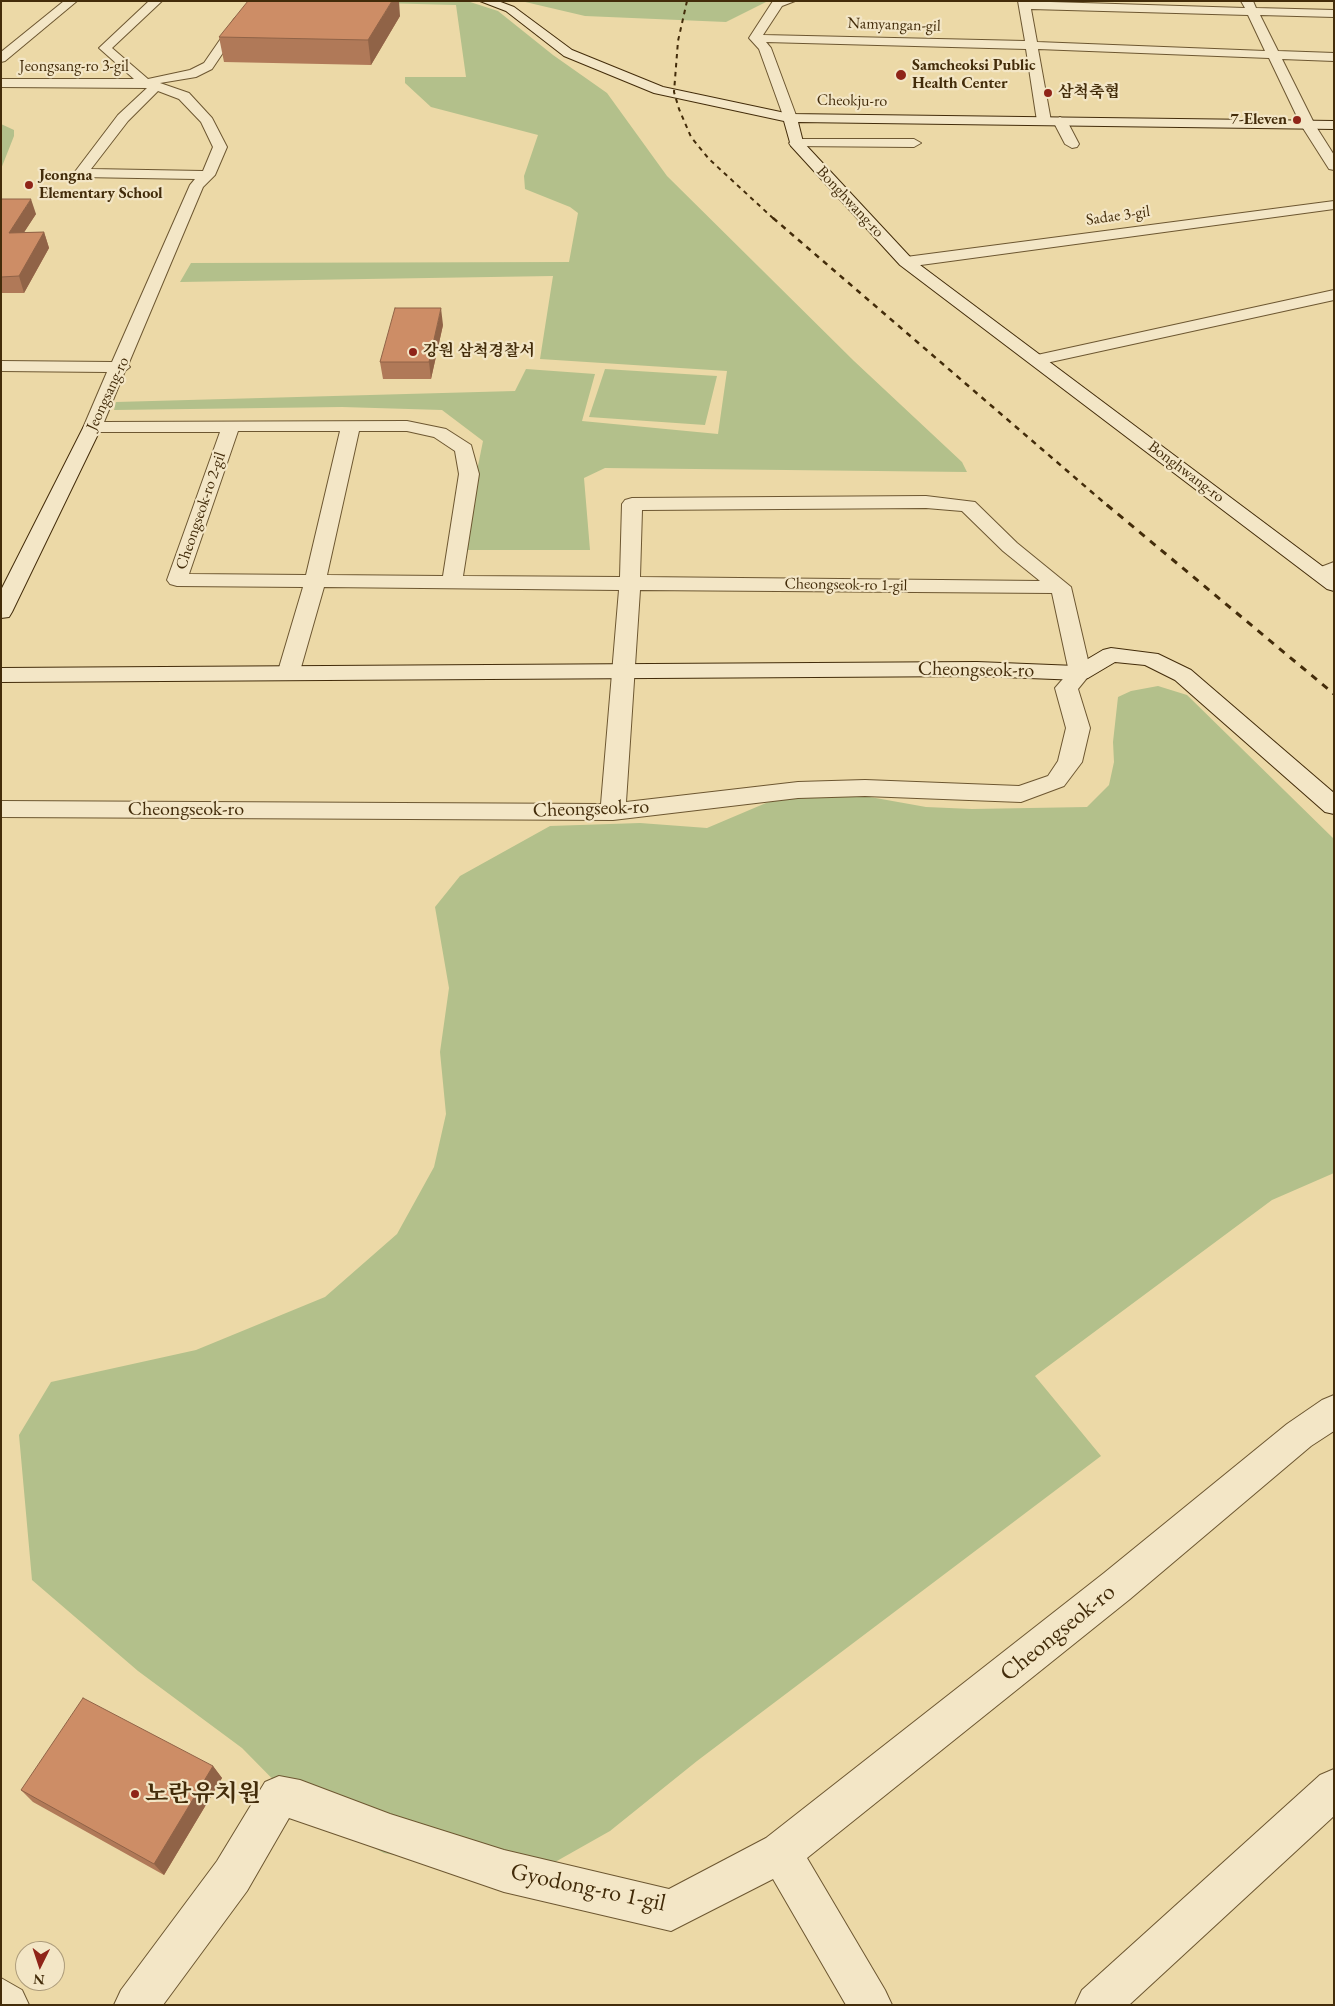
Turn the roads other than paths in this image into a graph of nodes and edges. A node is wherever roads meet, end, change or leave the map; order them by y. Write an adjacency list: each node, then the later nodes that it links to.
1 (71, 1): 13 (street)
2 (156, 1): 15 (street, Jeongsang-ro)
3 (486, 1): 16 (street, Cheokju-ro)
4 (788, 1): 9 (street)
5 (1024, 3): 6 (street); 10 (street)
6 (1249, 6): 7 (street); 11 (street)
7 (1334, 14)
8 (239, 20): 15 (street)
9 (755, 38): 10 (street, Namyangan-gil); 16 (street, Bonghwang-ro)
10 (1031, 45): 11 (street, Namyangan-gil); 18 (street)
11 (1274, 56): 12 (street, Namyangan-gil); 19 (street)
12 (1334, 57)
13 (1, 58)
14 (1, 83): 15 (street, Jeongsang-ro 3-gil)
15 (151, 84): 25 (street, Jeongsang-ro); 25 (street)
16 (790, 118): 18 (street, Cheokju-ro); 22 (street, Bonghwang-ro)
17 (1060, 120): 18 (street, Cheokju-ro); 19 (street, Cheokju-ro); 23 (street)
18 (1044, 121)
19 (1308, 124): 20 (street, Cheokju-ro); 24 (street)
20 (1334, 125)
21 (914, 142): 22 (street)
22 (796, 143): 27 (street, Bonghwang-ro)
23 (1072, 144)
24 (1334, 166)
25 (208, 175): 33 (street, Jeongsang-ro)
26 (1334, 205): 27 (street, Sadae 3-gil)
27 (906, 262): 31 (street, Bonghwang-ro)
28 (1334, 295): 29 (street)
29 (1310, 300): 30 (street); 31 (street)
30 (1334, 315)
31 (1037, 360): 37 (street, Bonghwang-ro)
32 (1, 366): 33 (street)
33 (121, 367): 36 (street, Jeongsang-ro)
34 (351, 425): 35 (street, Cheongseok-ro 2-gil); 38 (street); 39 (street, Cheongseok-ro 2-gil)
35 (231, 426): 36 (street, Cheongseok-ro 2-gil); 38 (street, Cheongseok-ro 2-gil)
36 (92, 428): 42 (street, Jeongsang-ro)
37 (1329, 576)
38 (315, 581): 39 (street, Cheongseok-ro 2-gil); 44 (street)
39 (452, 582): 40 (street, Cheongseok-ro 1-gil)
40 (630, 583): 41 (street, Cheongseok-ro 1-gil); 41 (street); 43 (street)
41 (1061, 587): 45 (street)
42 (1, 612)
43 (624, 670): 44 (street, Cheongseok-ro); 45 (street, Cheongseok-ro); 49 (street)
44 (289, 671): 46 (street, Cheongseok-ro)
45 (1080, 673): 47 (street, Cheongseok-ro); 49 (street, Cheongseok-ro)
46 (1, 675)
47 (1334, 806)
48 (1, 810): 49 (street, Cheongseok-ro)
49 (613, 812)
50 (1334, 1411): 52 (street, Cheongseok-ro)
51 (1334, 1789): 57 (street)
52 (781, 1853): 55 (street, Gyodong-ro 1-gil); 56 (street)
53 (1, 2000): 54 (street)
54 (8, 2005)
55 (136, 2005)
56 (870, 2005)
57 (1097, 2005)

